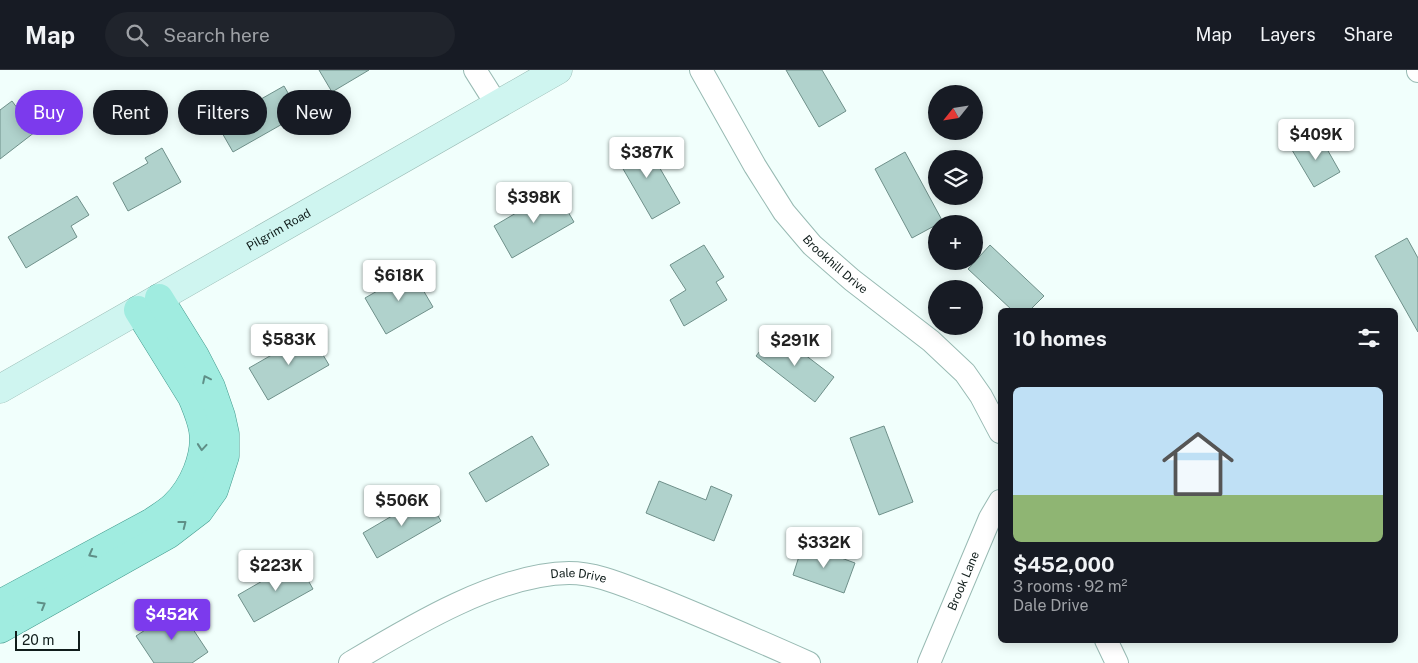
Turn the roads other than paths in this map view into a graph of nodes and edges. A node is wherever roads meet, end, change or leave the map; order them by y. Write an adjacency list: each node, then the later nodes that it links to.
1 (475, 70): 4 (street)
2 (558, 70): 4 (main road, Pilgrim Road)
3 (701, 70): 7 (street, Brookhill Drive)
4 (497, 105): 5 (main road, Pilgrim Road)
5 (148, 304): 6 (main road, Pilgrim Road); 9 (main road, one-way to 9); 10 (main road, one-way to 5)
6 (0, 389)
7 (998, 428)
8 (998, 504): 14 (street, Brook Lane)
9 (0, 604)
10 (0, 629)
11 (1107, 643): 15 (street)
12 (350, 663): 13 (street, Dale Drive)
13 (809, 663)
14 (929, 663)
15 (1117, 663)

